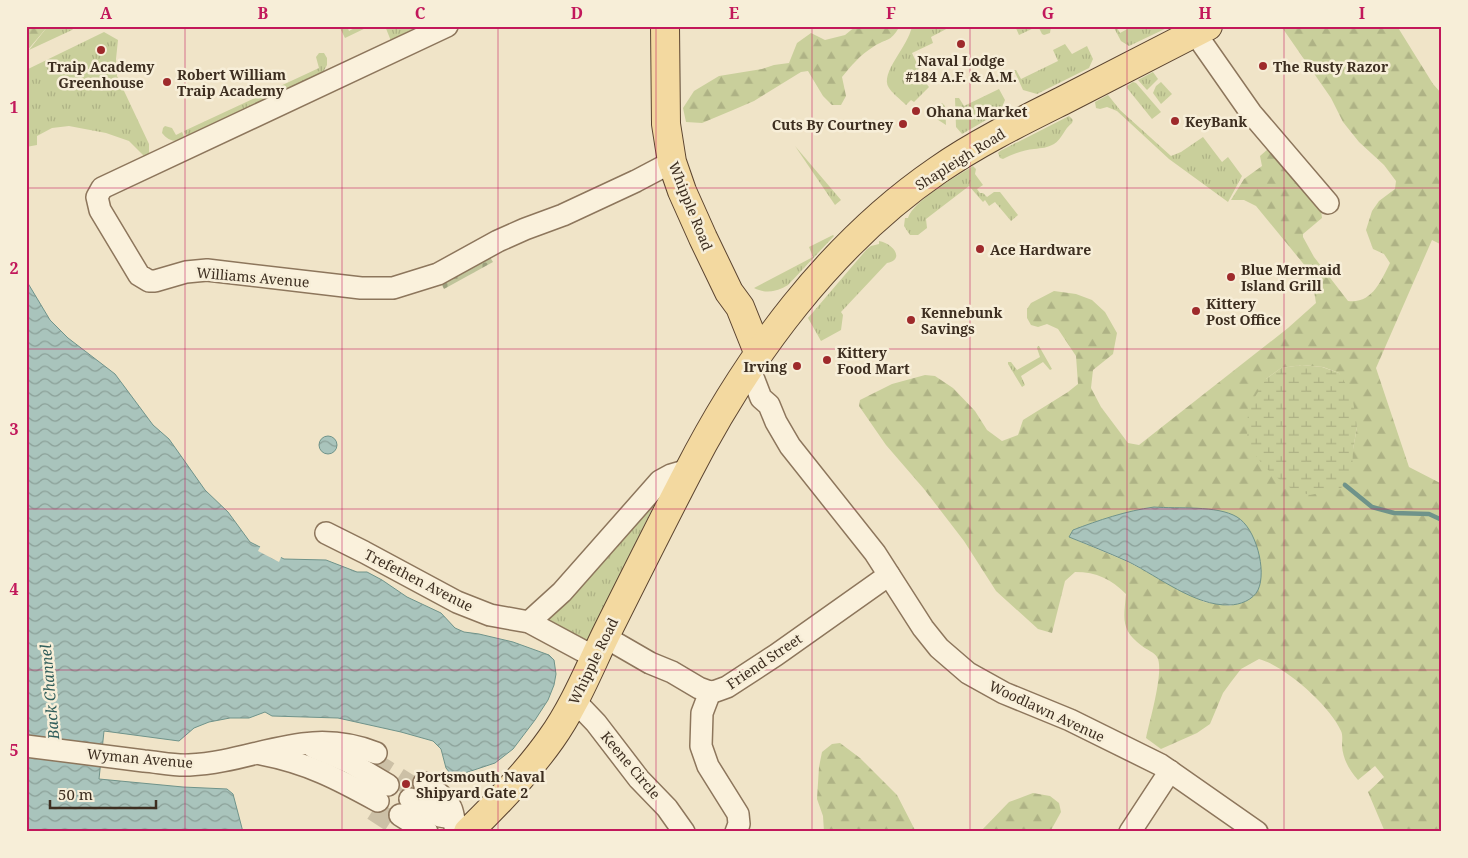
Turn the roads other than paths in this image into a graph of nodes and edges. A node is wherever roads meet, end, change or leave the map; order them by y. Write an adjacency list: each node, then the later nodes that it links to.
1 (447, 26): 4 (street, Williams Avenue)
2 (665, 26): 4 (main road, Whipple Road)
3 (1202, 29): 5 (street); 6 (main road, Shapleigh Road)
4 (672, 162): 6 (main road, Whipple Road)
5 (1328, 203)
6 (753, 359): 7 (main road, Whipple Road); 9 (street, Woodlawn Avenue)
7 (688, 470): 10 (street); 11 (main road, Whipple Road)
8 (326, 533): 10 (street, Trefethen Avenue)
9 (889, 575): 12 (street, Friend Street); 18 (street, Woodlawn Avenue)
10 (529, 622): 11 (street, Trefethen Avenue)
11 (600, 647): 12 (street, Friend Street); 13 (main road, Whipple Road)
12 (710, 692): 23 (street)
13 (574, 700): 20 (main road, Whipple Road); 22 (street, Keene Circle)
14 (303, 744): 16 (street, Wyman Avenue); 16 (street, Wyman Avenue); 17 (street)
15 (26, 746): 16 (street, Wyman Avenue)
16 (254, 753)
17 (373, 757)
18 (1170, 771): 24 (street); 25 (street, Woodlawn Avenue)
19 (409, 807): 20 (street); 21 (street)
20 (459, 827)
21 (427, 832)
22 (684, 832)
23 (736, 832)
24 (1130, 832)
25 (1256, 832)

